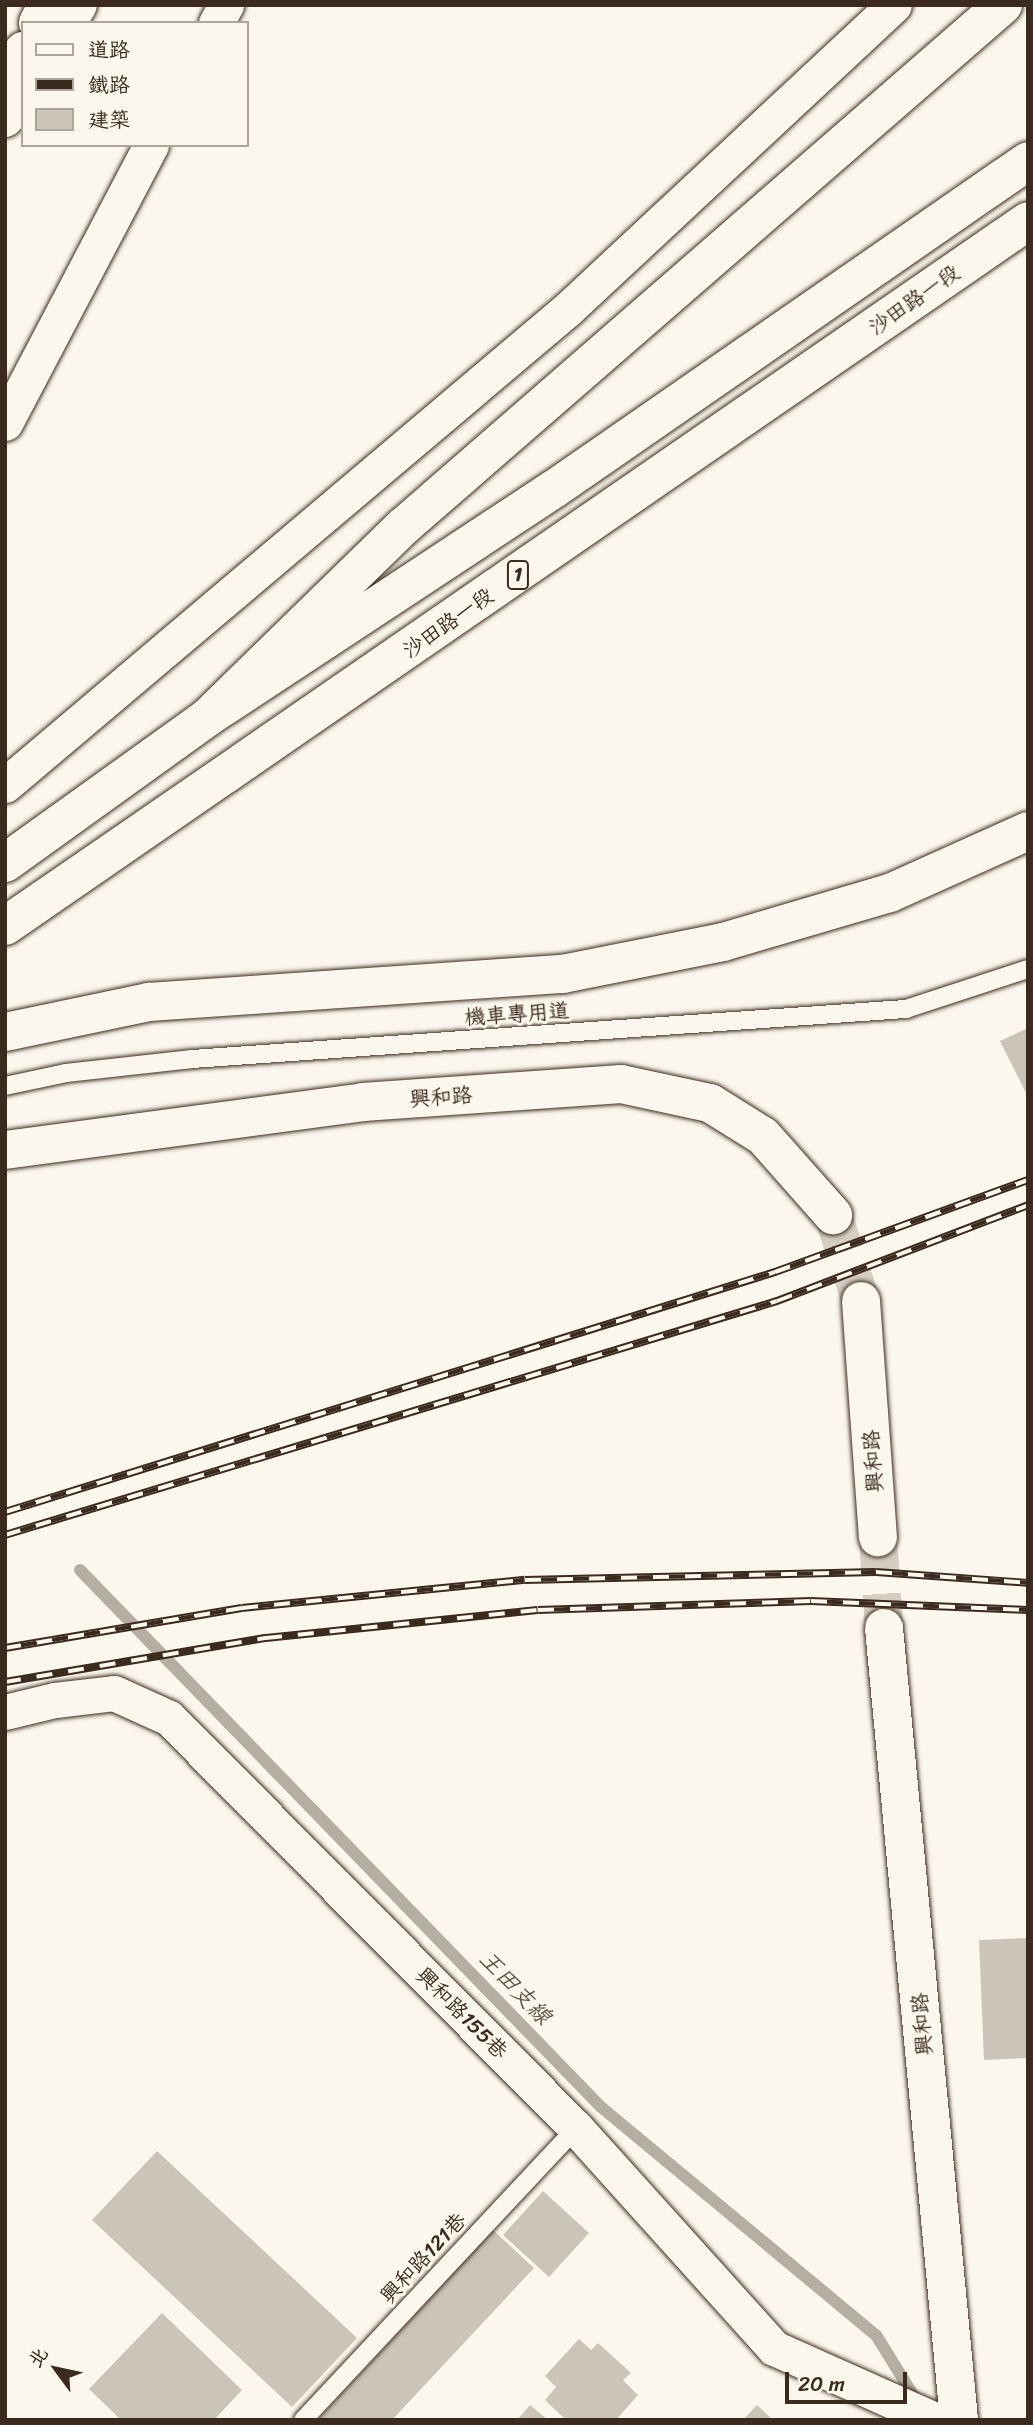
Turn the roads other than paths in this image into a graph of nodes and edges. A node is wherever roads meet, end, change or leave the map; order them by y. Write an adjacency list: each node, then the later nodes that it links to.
1 (47, 5): 6 (main road)
2 (78, 5): 7 (main road)
3 (226, 5): 8 (street)
4 (894, 5): 18 (street)
5 (1003, 5): 17 (main road)
6 (39, 21)
7 (68, 21)
8 (217, 21)
9 (21, 55): 10 (main road)
10 (5, 84)
11 (21, 94): 12 (main road)
12 (5, 118)
13 (150, 147): 16 (street)
14 (1028, 161): 17 (main road)
15 (1028, 221): 21 (main road, 沙田路一段 / 1)
16 (5, 423)
17 (208, 717): 20 (main road)
18 (5, 785)
19 (1028, 831): 23 (main road)
20 (5, 863)
21 (5, 926)
22 (1028, 969): 24 (lane, 機車專用道)
23 (5, 1032)
24 (5, 1086)
25 (5, 1150): 26 (main road, 興和路)
26 (833, 1215)
27 (862, 1301): 28 (main road, 興和路)
28 (878, 1537)
29 (884, 1628): 34 (main road, 興和路)
30 (5, 1712): 31 (street, 興和路155巷)
31 (576, 2128): 32 (lane, 興和路121巷); 33 (street, 興和路155巷)
32 (303, 2420)
33 (934, 2420)
34 (959, 2420)

